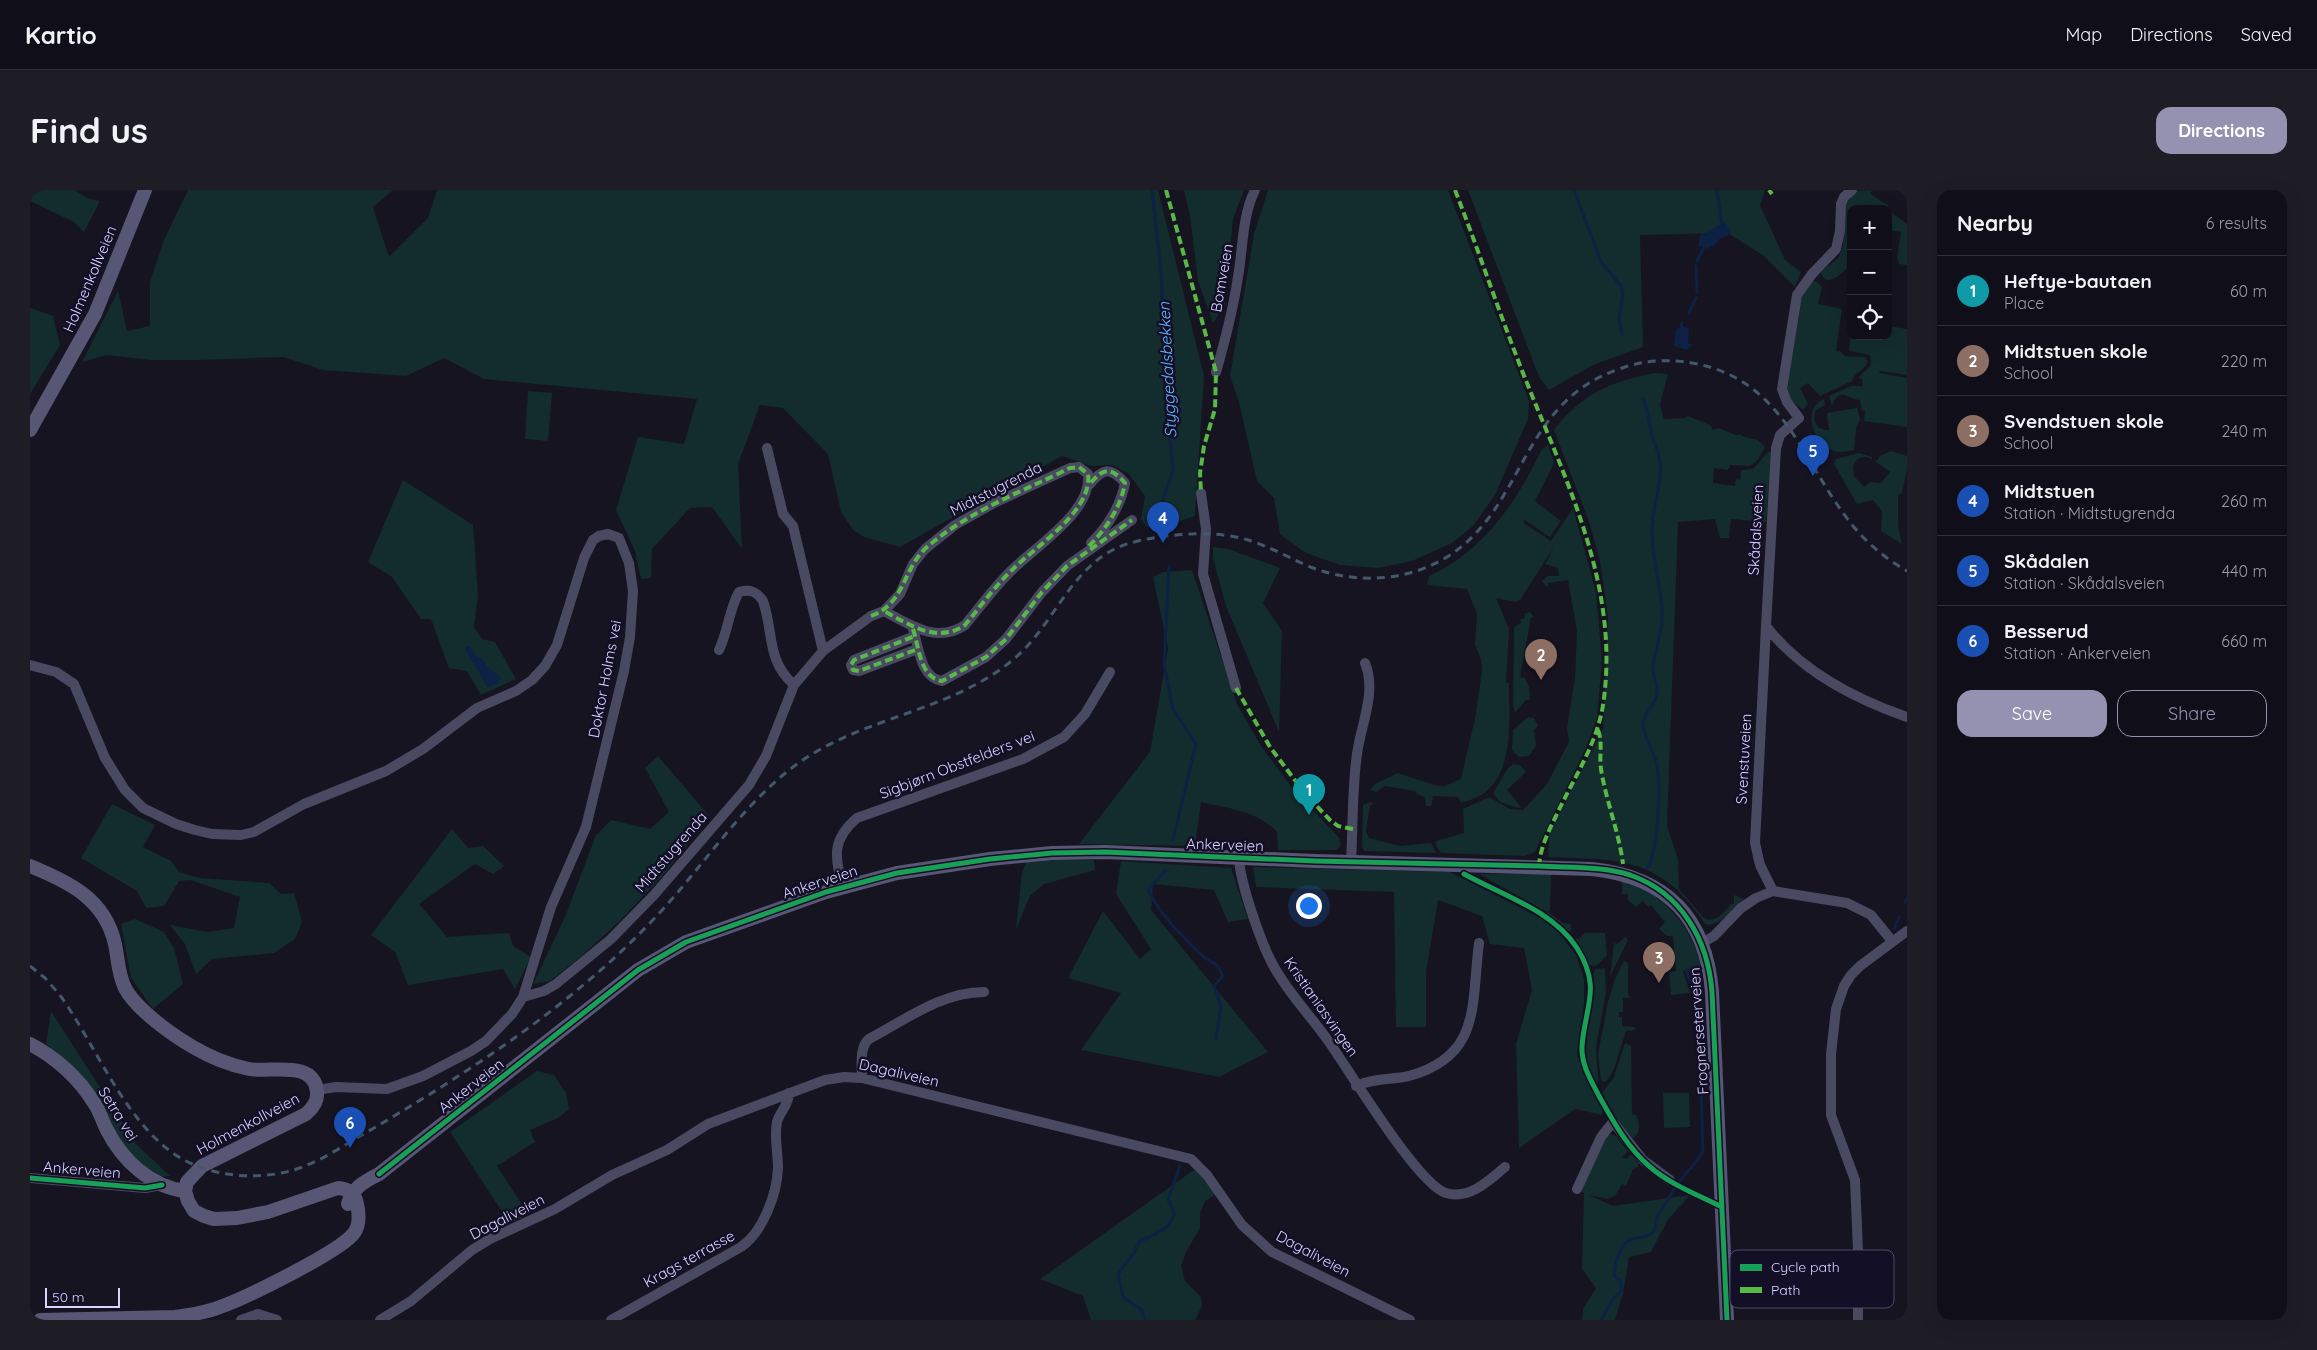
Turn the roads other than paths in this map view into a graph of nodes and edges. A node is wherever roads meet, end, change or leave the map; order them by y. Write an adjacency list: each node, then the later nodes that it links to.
1 (144, 190): 5 (main road, Holmenkollveien)
2 (1255, 190): 4 (street, Bomveien)
3 (1852, 190): 12 (street, Skådalsveien)
4 (1216, 372)
5 (30, 430)
6 (767, 448): 16 (street)
7 (1089, 484): 10 (street); 11 (street, Midtstugrenda); 13 (street)
8 (1200, 493): 21 (street)
9 (1132, 520): 10 (street)
10 (1067, 566): 13 (street)
11 (884, 611): 13 (street); 16 (street, Midtstugrenda)
12 (1766, 626): 22 (street); 27 (street, Svenstuveien)
13 (914, 632): 15 (street)
14 (720, 650): 20 (street)
15 (914, 650)
16 (823, 651): 20 (street, Midtstugrenda)
17 (1365, 663): 24 (street)
18 (30, 665): 33 (street, Doktor Holms vei)
19 (1110, 672): 26 (street, Sigbjørn Obstfelders vei)
20 (794, 685): 33 (street, Midtstugrenda)
21 (1236, 688)
22 (1907, 717)
23 (1240, 858): 24 (main road, Ankerveien); 26 (main road, Ankerveien); 36 (street, Kristianiasvingen)
24 (1351, 862): 31 (main road, Frognerseterveien)
25 (30, 866): 37 (main road, Holmenkollveien)
26 (843, 886): 45 (main road, Ankerveien)
27 (1773, 891): 29 (street); 31 (street)
28 (1907, 931): 29 (street)
29 (1892, 941): 46 (street)
30 (1480, 943): 36 (street)
31 (1702, 943): 54 (main road, Frognerseterveien)
32 (984, 992): 35 (street)
33 (523, 997): 37 (street, Doktor Holms vei)
34 (30, 1044): 42 (main road, Setra vei)
35 (862, 1078): 38 (street, Dagaliveien); 53 (street, Dagaliveien)
36 (1356, 1086): 39 (street, Kristianiasvingen)
37 (317, 1090): 44 (main road, Holmenkollveien)
38 (789, 1094): 51 (street, Dagaliveien); 52 (street, Krags terrasse)
39 (1505, 1167)
40 (30, 1178): 42 (street, Ankerveien)
41 (1670, 1180): 43 (street)
42 (162, 1185): 44 (main road, Setra vei)
43 (1578, 1189)
44 (185, 1191): 45 (main road)
45 (353, 1203): 47 (main road)
46 (1858, 1250)
47 (197, 1317): 48 (main road)
48 (40, 1320)
49 (242, 1320): 50 (street)
50 (276, 1320)
51 (380, 1320)
52 (611, 1320)
53 (1410, 1320)
54 (1727, 1320)

